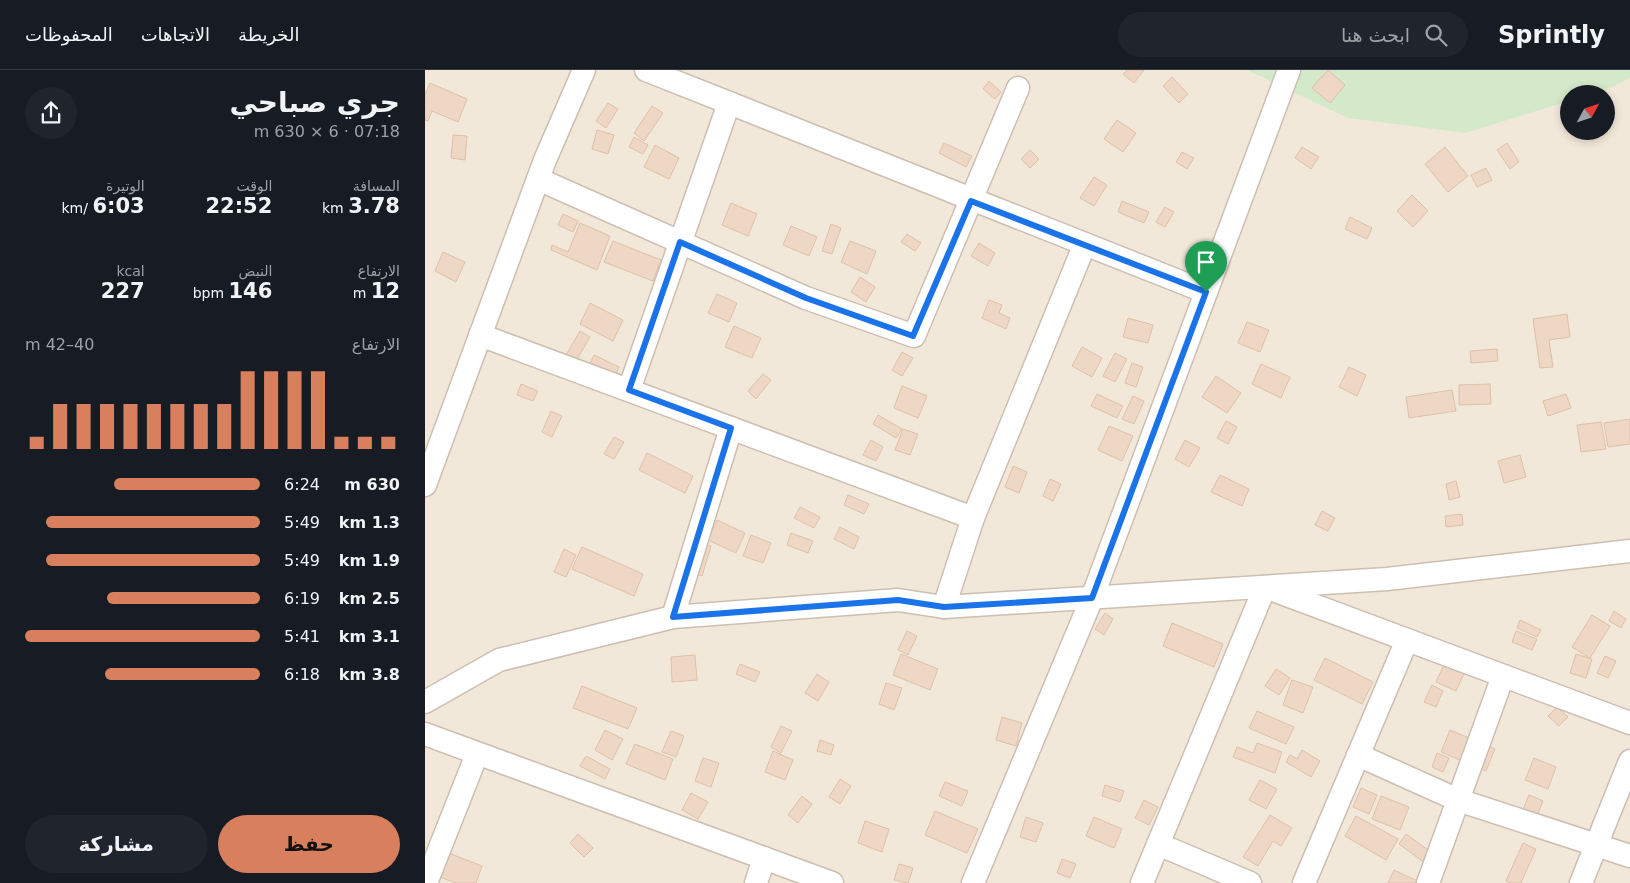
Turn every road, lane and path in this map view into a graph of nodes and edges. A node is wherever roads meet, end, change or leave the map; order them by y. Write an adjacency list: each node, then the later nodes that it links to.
1 (583, 70): 6 (street)
2 (646, 70): 5 (street)
3 (1289, 70): 10 (street)
4 (1018, 88): 7 (street)
5 (729, 104): 7 (street); 8 (street)
6 (538, 179): 8 (street); 11 (street)
7 (971, 201): 8 (street); 9 (street)
8 (680, 242): 12 (street)
9 (1084, 246): 10 (street); 15 (street)
10 (1206, 292): 18 (street)
11 (480, 335): 12 (street); 14 (street)
12 (629, 390): 13 (street)
13 (731, 428): 15 (street); 20 (street)
14 (425, 484)
15 (973, 518): 19 (street)
16 (1630, 551): 17 (street)
17 (1265, 587): 18 (street); 21 (street); 30 (street)
18 (1092, 598): 19 (street); 37 (street)
19 (944, 607): 20 (street)
20 (673, 617): 23 (street)
21 (1407, 640): 22 (street); 27 (street)
22 (1503, 676): 24 (street); 29 (street)
23 (425, 702)
24 (1630, 723)
25 (425, 734): 26 (street)
26 (477, 754): 33 (street); 34 (street)
27 (1358, 755): 29 (street); 40 (street)
28 (1630, 761): 31 (street)
29 (1458, 800): 31 (street); 41 (street)
30 (1158, 844): 38 (street); 39 (street)
31 (1597, 844): 32 (street); 42 (street)
32 (1630, 856)
33 (764, 858): 35 (street); 36 (street)
34 (426, 883)
35 (756, 883)
36 (832, 883)
37 (973, 883)
38 (1142, 883)
39 (1250, 883)
40 (1304, 883)
41 (1427, 883)
42 (1581, 883)

